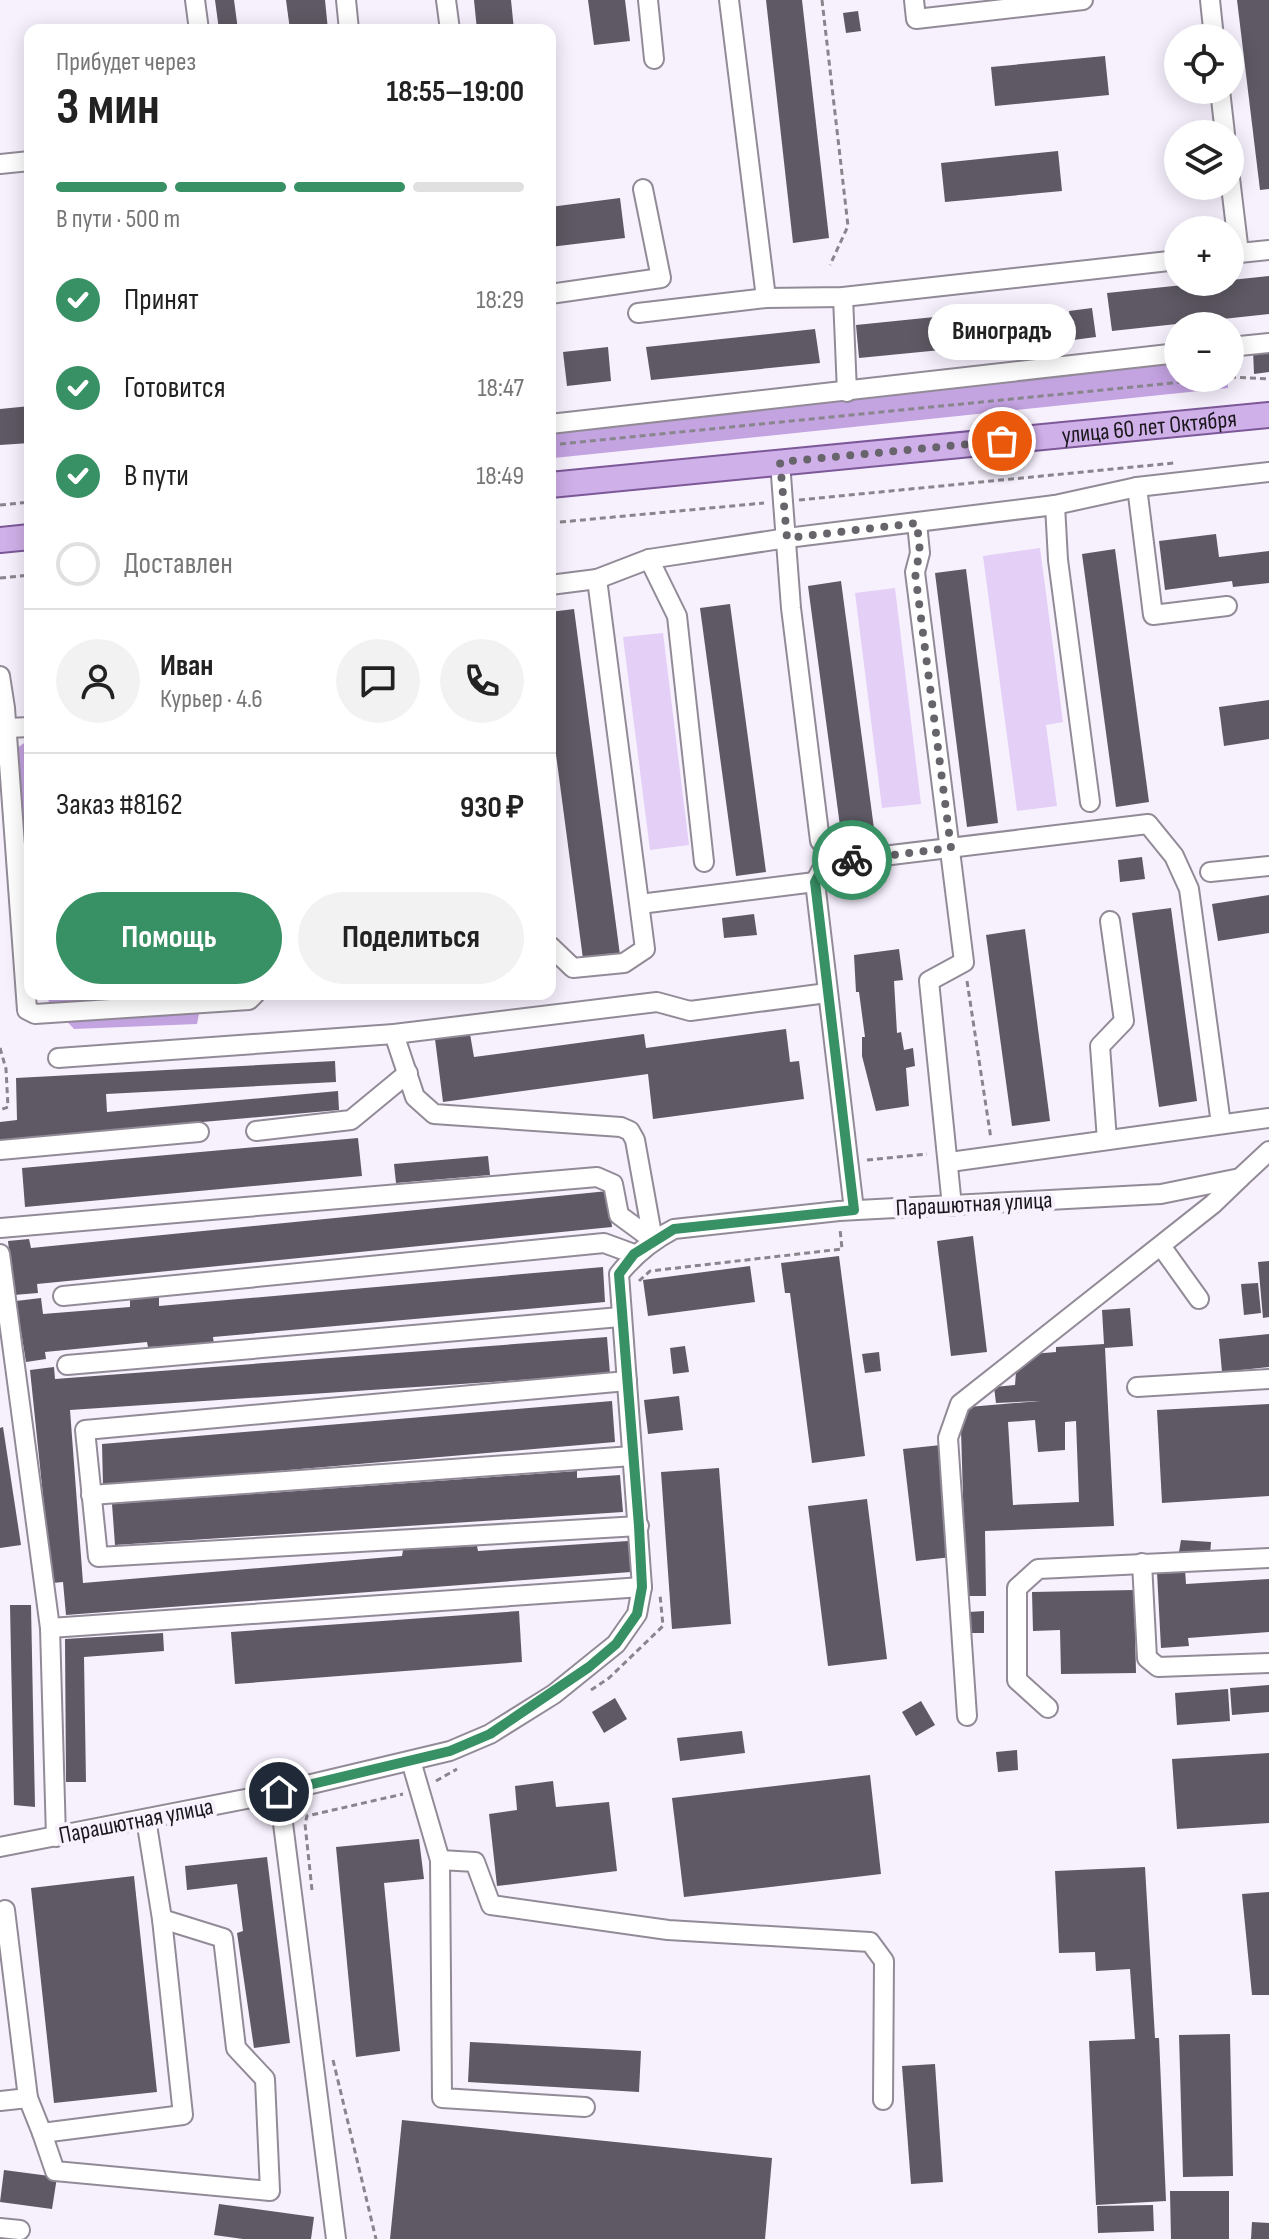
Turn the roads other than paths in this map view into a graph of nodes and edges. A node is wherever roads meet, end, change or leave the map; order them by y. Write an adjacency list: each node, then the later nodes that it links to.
1 (195, 0): 9 (street)
2 (346, 0): 10 (street)
3 (446, 0): 11 (street)
4 (648, 0): 13 (street)
5 (729, 0): 22 (street)
6 (914, 0): 7 (street)
7 (1083, 0)
8 (1210, 0): 12 (street)
9 (198, 24)
10 (348, 24)
11 (449, 24)
12 (1213, 24)
13 (654, 59)
14 (24, 162): 15 (street)
15 (0, 164)
16 (643, 189): 20 (street)
17 (1269, 250): 18 (street)
18 (1244, 253)
19 (1164, 262): 21 (street)
20 (556, 293)
21 (843, 297): 22 (street); 27 (street)
22 (766, 298): 23 (street)
23 (638, 313)
24 (1269, 343): 25 (street)
25 (1244, 346)
26 (1164, 355): 27 (street)
27 (847, 392): 29 (street)
28 (1269, 415): 30 (main road, улица 60 лет Октября)
29 (556, 423)
30 (780, 462): 32 (main road, улица 60 лет Октября); 37 (street)
31 (1269, 472): 33 (street)
32 (556, 484)
33 (1137, 487): 34 (street); 42 (street)
34 (1055, 505): 35 (street); 46 (street)
35 (917, 523): 37 (street); 48 (street)
36 (24, 538): 38 (main road)
37 (787, 538): 39 (street); 47 (street)
38 (0, 540)
39 (649, 559): 40 (street); 49 (street)
40 (597, 579): 41 (street); 54 (street)
41 (556, 584)
42 (1227, 606)
43 (0, 676): 45 (street)
44 (24, 727): 45 (street)
45 (7, 728): 52 (street)
46 (1090, 802)
47 (820, 841)
48 (951, 848): 53 (street); 64 (street); 70 (street)
49 (704, 862)
50 (1269, 866): 51 (street)
51 (1210, 872)
52 (24, 878)
53 (815, 882): 54 (street); 57 (street)
54 (640, 904): 56 (street)
55 (1110, 921): 67 (street)
56 (556, 952)
57 (827, 993): 60 (street); 73 (street)
58 (27, 1000): 59 (street)
59 (249, 1000)
60 (394, 1034): 61 (street); 62 (street)
61 (58, 1058)
62 (408, 1073): 65 (street); 75 (street)
63 (1269, 1118): 64 (street)
64 (1221, 1124): 67 (street)
65 (256, 1131)
66 (199, 1132): 68 (street)
67 (1107, 1140): 70 (street)
68 (0, 1150)
69 (1269, 1151): 71 (street)
70 (949, 1157): 72 (street)
71 (1240, 1178): 72 (street, Парашютная улица); 76 (street)
72 (952, 1206): 73 (street, Парашютная улица)
73 (854, 1210): 75 (street, Парашютная улица)
74 (0, 1228): 75 (street)
75 (653, 1240): 78 (street, Парашютная улица)
76 (1161, 1246): 80 (street); 95 (street)
77 (0, 1254): 92 (street)
78 (634, 1254): 79 (street); 81 (street, Парашютная улица)
79 (63, 1296)
80 (1199, 1299)
81 (620, 1317): 82 (street); 84 (street, Парашютная улица)
82 (67, 1365)
83 (1269, 1379): 85 (street)
84 (627, 1381): 86 (street, Парашютная улица); 87 (street)
85 (1137, 1387)
86 (632, 1456): 87 (street); 88 (street, Парашютная улица)
87 (91, 1495): 88 (street)
88 (639, 1526): 91 (street, Парашютная улица)
89 (1269, 1558): 90 (street)
90 (1142, 1563): 93 (street); 94 (street)
91 (650, 1584): 92 (street); 96 (street, Парашютная улица)
92 (50, 1628): 99 (street)
93 (1269, 1663)
94 (1048, 1708)
95 (967, 1716)
96 (411, 1761): 97 (street, Парашютная улица); 101 (street)
97 (279, 1792): 98 (street, Парашютная улица); 111 (street)
98 (146, 1819): 99 (street, Парашютная улица); 103 (street)
99 (56, 1837): 100 (street, Парашютная улица)
100 (0, 1847)
101 (440, 1860): 105 (street); 107 (street)
102 (5, 1910): 104 (street)
103 (162, 1919): 108 (street); 108 (street)
104 (28, 2098): 106 (street); 108 (street)
105 (883, 2100)
106 (0, 2101)
107 (585, 2107)
108 (42, 2133)
109 (0, 2228): 110 (street)
110 (20, 2230)
111 (336, 2239)

